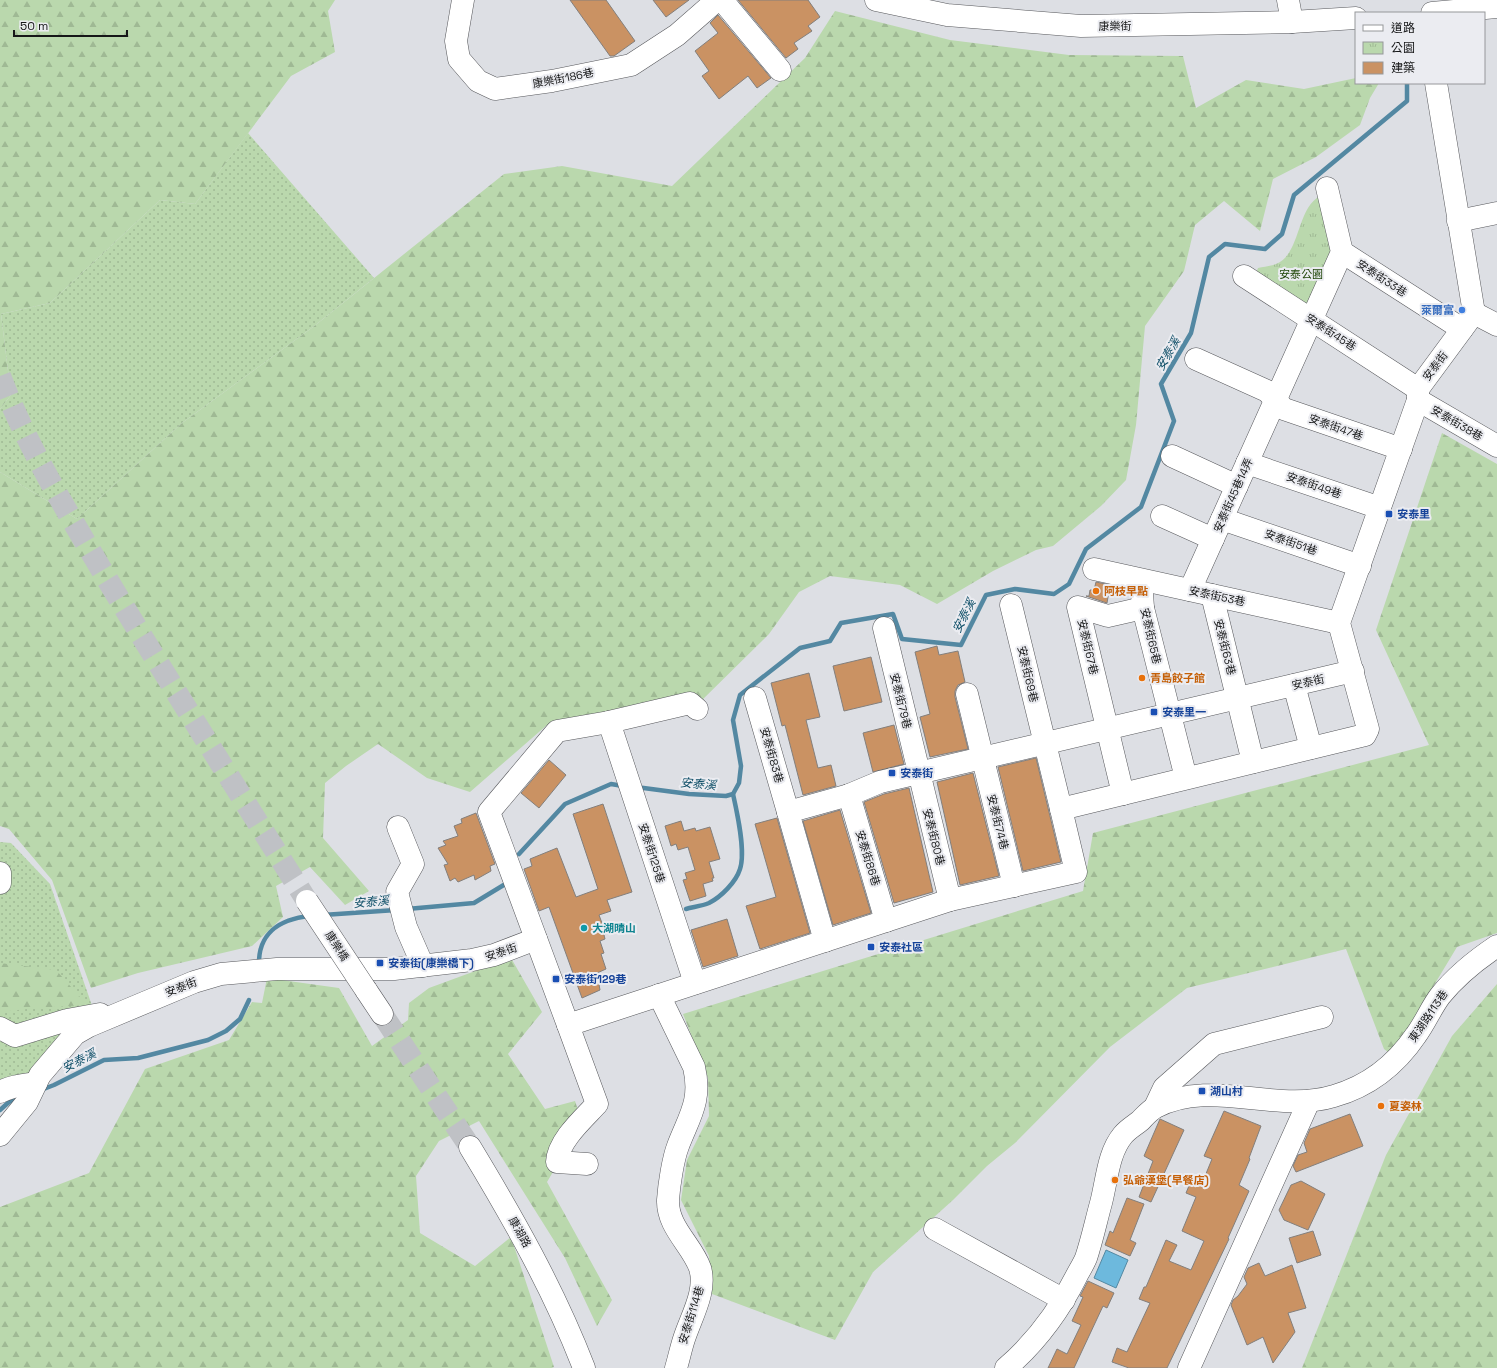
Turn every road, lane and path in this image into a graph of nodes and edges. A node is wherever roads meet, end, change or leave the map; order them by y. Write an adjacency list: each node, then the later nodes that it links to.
1 (463, 0): 2 (street, 康樂街186巷)
2 (717, 0)
3 (722, 0): 12 (street)
4 (878, 0): 11 (street, 康樂街)
5 (1288, 0): 11 (street)
6 (1422, 0): 8 (street)
7 (1497, 7): 9 (street)
8 (1424, 12)
9 (1443, 12)
10 (1355, 18): 11 (street, 康樂街)
11 (1292, 22)
12 (780, 70)
13 (1436, 84): 16 (street)
14 (1327, 188): 17 (street)
15 (1497, 213): 16 (street)
16 (1458, 221): 20 (street)
17 (1342, 252): 19 (street, 安泰街45巷14弄); 20 (street, 安泰街33巷)
18 (1244, 276): 19 (street, 安泰街45巷)
19 (1312, 319): 23 (street, 安泰街45巷); 24 (street, 安泰街45巷14弄)
20 (1468, 321): 21 (street, 安泰街33巷); 23 (street, 安泰街)
21 (1497, 325)
22 (1196, 359): 24 (street)
23 (1418, 394): 25 (street, 安泰街38巷); 26 (street, 安泰街)
24 (1276, 400): 26 (street, 安泰街47巷); 28 (street, 安泰街45巷14弄)
25 (1497, 446)
26 (1401, 448): 30 (street, 安泰街)
27 (1172, 456): 29 (street)
28 (1247, 463): 29 (street, 安泰街45巷14弄); 30 (street, 安泰街49巷)
29 (1237, 486): 32 (street, 安泰街45巷14弄)
30 (1380, 508): 34 (street, 安泰街)
31 (1162, 516): 33 (street)
32 (1222, 519): 33 (street, 安泰街45巷14弄); 34 (street, 安泰街51巷)
33 (1213, 539): 37 (street, 安泰街45巷14弄)
34 (1360, 566): 41 (street, 安泰街)
35 (1094, 569): 36 (street, 安泰街53巷)
36 (1141, 580): 37 (street, 安泰街53巷); 40 (street, 安泰街65巷)
37 (1190, 590): 38 (street, 安泰街53巷)
38 (1212, 595): 41 (street, 安泰街53巷); 47 (street, 安泰街63巷)
39 (1011, 605): 52 (street, 安泰街69巷)
40 (1143, 608): 49 (street, 安泰街65巷); 51 (street, 安泰街67巷)
41 (1340, 623): 43 (street)
42 (884, 628): 56 (street, 安泰街79巷)
43 (1353, 672): 44 (street, 安泰街); 53 (street)
44 (1294, 685): 47 (street, 安泰街); 53 (street)
45 (967, 694): 54 (street, 安泰街74巷)
46 (755, 698): 61 (street, 安泰街83巷)
47 (1237, 698): 49 (street, 安泰街); 55 (street, 安泰街63巷)
48 (697, 709): 50 (street)
49 (1170, 714): 51 (street, 安泰街); 57 (street, 安泰街65巷)
50 (608, 722): 69 (street); 73 (street, 安泰街125巷)
51 (1107, 729): 52 (street, 安泰街); 58 (street)
52 (1045, 744): 54 (street, 安泰街); 60 (street, 安泰街69巷)
53 (1311, 748): 55 (street)
54 (982, 758): 56 (street, 安泰街); 65 (street, 安泰街74巷)
55 (1253, 762): 57 (street)
56 (919, 773): 59 (street, 安泰街); 66 (street, 安泰街80巷)
57 (1186, 778): 58 (street)
58 (1123, 794): 60 (street)
59 (849, 795): 61 (street, 安泰街); 68 (street, 安泰街86巷)
60 (1061, 809): 65 (street)
61 (788, 812): 70 (street)
62 (398, 827): 72 (street)
63 (0, 873): 64 (street)
64 (0, 883)
65 (1014, 886): 66 (street)
66 (950, 900): 68 (street)
67 (307, 901): 76 (street, 康樂橋, bridge)
68 (886, 921): 70 (street)
69 (536, 939): 72 (street, 安泰街); 78 (street)
70 (825, 941): 73 (street)
71 (1497, 946): 82 (street, 東湖路113巷)
72 (423, 966): 75 (street, 安泰街)
73 (695, 983): 74 (street)
74 (659, 995): 78 (street); 90 (street, 安泰街114巷)
75 (127, 1009): 79 (street); 80 (street, 安泰街)
76 (382, 1014)
77 (1322, 1017): 83 (street)
78 (568, 1025): 86 (street)
79 (0, 1028)
80 (36, 1083): 81 (street); 84 (street, 安泰街)
81 (0, 1092)
82 (1309, 1101): 83 (street, 東湖路113巷); 92 (street)
83 (1155, 1107): 88 (street)
84 (0, 1135)
85 (470, 1147): 89 (street, 康湖路)
86 (587, 1164)
87 (935, 1229): 88 (street)
88 (1064, 1300): 91 (street)
89 (584, 1368)
90 (676, 1368)
91 (1006, 1368)
92 (1189, 1368)

